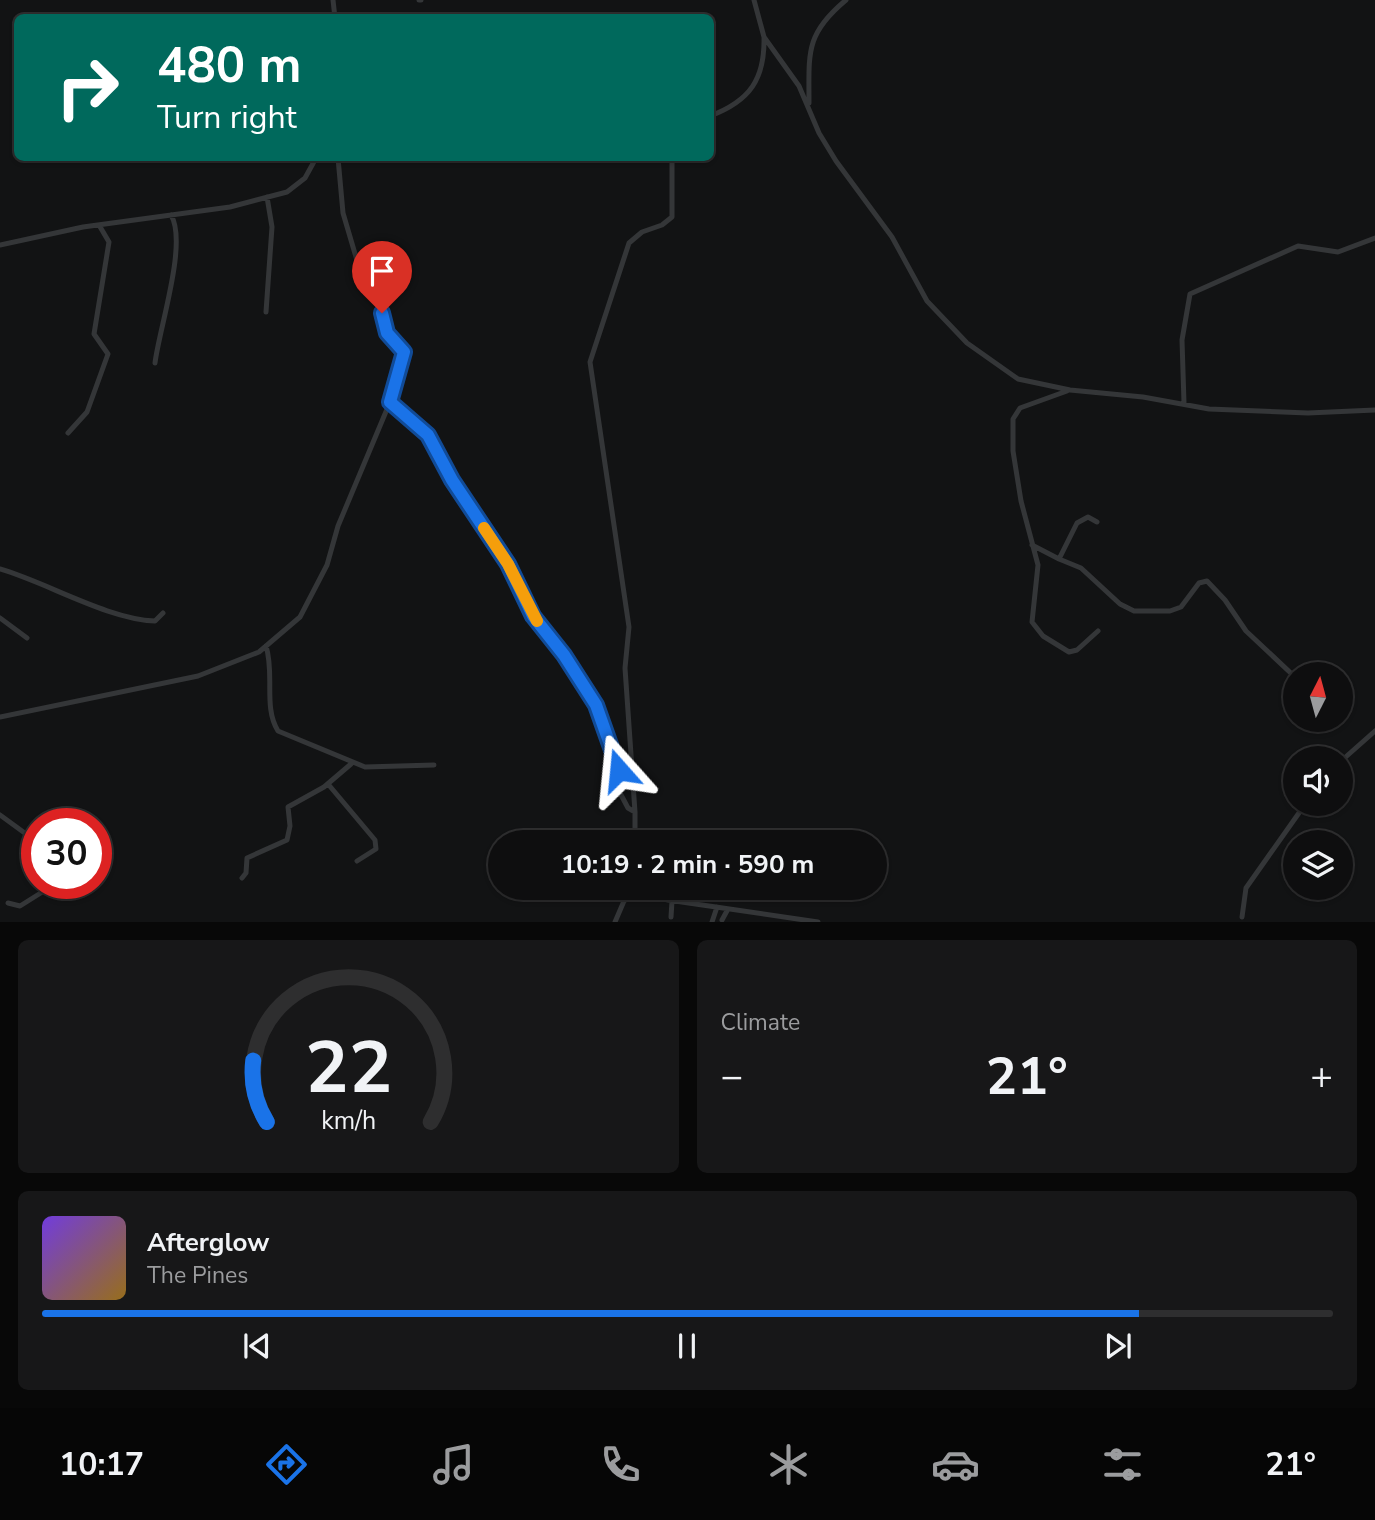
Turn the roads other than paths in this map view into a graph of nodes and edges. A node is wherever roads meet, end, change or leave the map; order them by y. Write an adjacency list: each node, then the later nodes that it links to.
1 (754, 0): 3 (street)
2 (846, 0): 4 (street)
3 (764, 37): 4 (street); 5 (street)
4 (809, 106): 16 (street)
5 (714, 114)
6 (315, 161): 9 (street)
7 (338, 161): 17 (street)
8 (672, 161): 37 (street)
9 (267, 197): 10 (street); 14 (street)
10 (171, 215): 11 (street); 15 (street)
11 (99, 225): 13 (street); 20 (street)
12 (1375, 238): 18 (street)
13 (0, 245)
14 (266, 312)
15 (155, 363)
16 (1070, 390): 18 (street); 22 (street)
17 (390, 402): 29 (street); 37 (street)
18 (1184, 403): 19 (street)
19 (1375, 410)
20 (68, 433)
21 (1097, 522): 23 (street)
22 (1032, 545): 23 (street); 27 (street)
23 (1059, 559): 30 (street)
24 (0, 569): 25 (street)
25 (163, 613)
26 (0, 618): 28 (street)
27 (1098, 631)
28 (27, 638)
29 (266, 646): 31 (street); 34 (street)
30 (1283, 666)
31 (0, 717)
32 (1375, 731): 33 (street)
33 (1353, 750)
34 (351, 764): 35 (street); 36 (street)
35 (434, 765)
36 (328, 784): 42 (street); 43 (street)
37 (635, 811): 41 (street)
38 (0, 815): 40 (street)
39 (1297, 816): 52 (street)
40 (21, 830)
41 (635, 830)
42 (357, 861)
43 (242, 878)
44 (31, 899): 48 (street)
45 (625, 900): 55 (street)
46 (667, 900): 47 (street)
47 (672, 901): 49 (street); 51 (street)
48 (8, 903)
49 (717, 907): 50 (street); 56 (street)
50 (728, 909): 53 (street); 54 (street)
51 (671, 916)
52 (1242, 917)
53 (722, 920)
54 (802, 920): 57 (street)
55 (615, 922)
56 (712, 922)
57 (818, 922)

